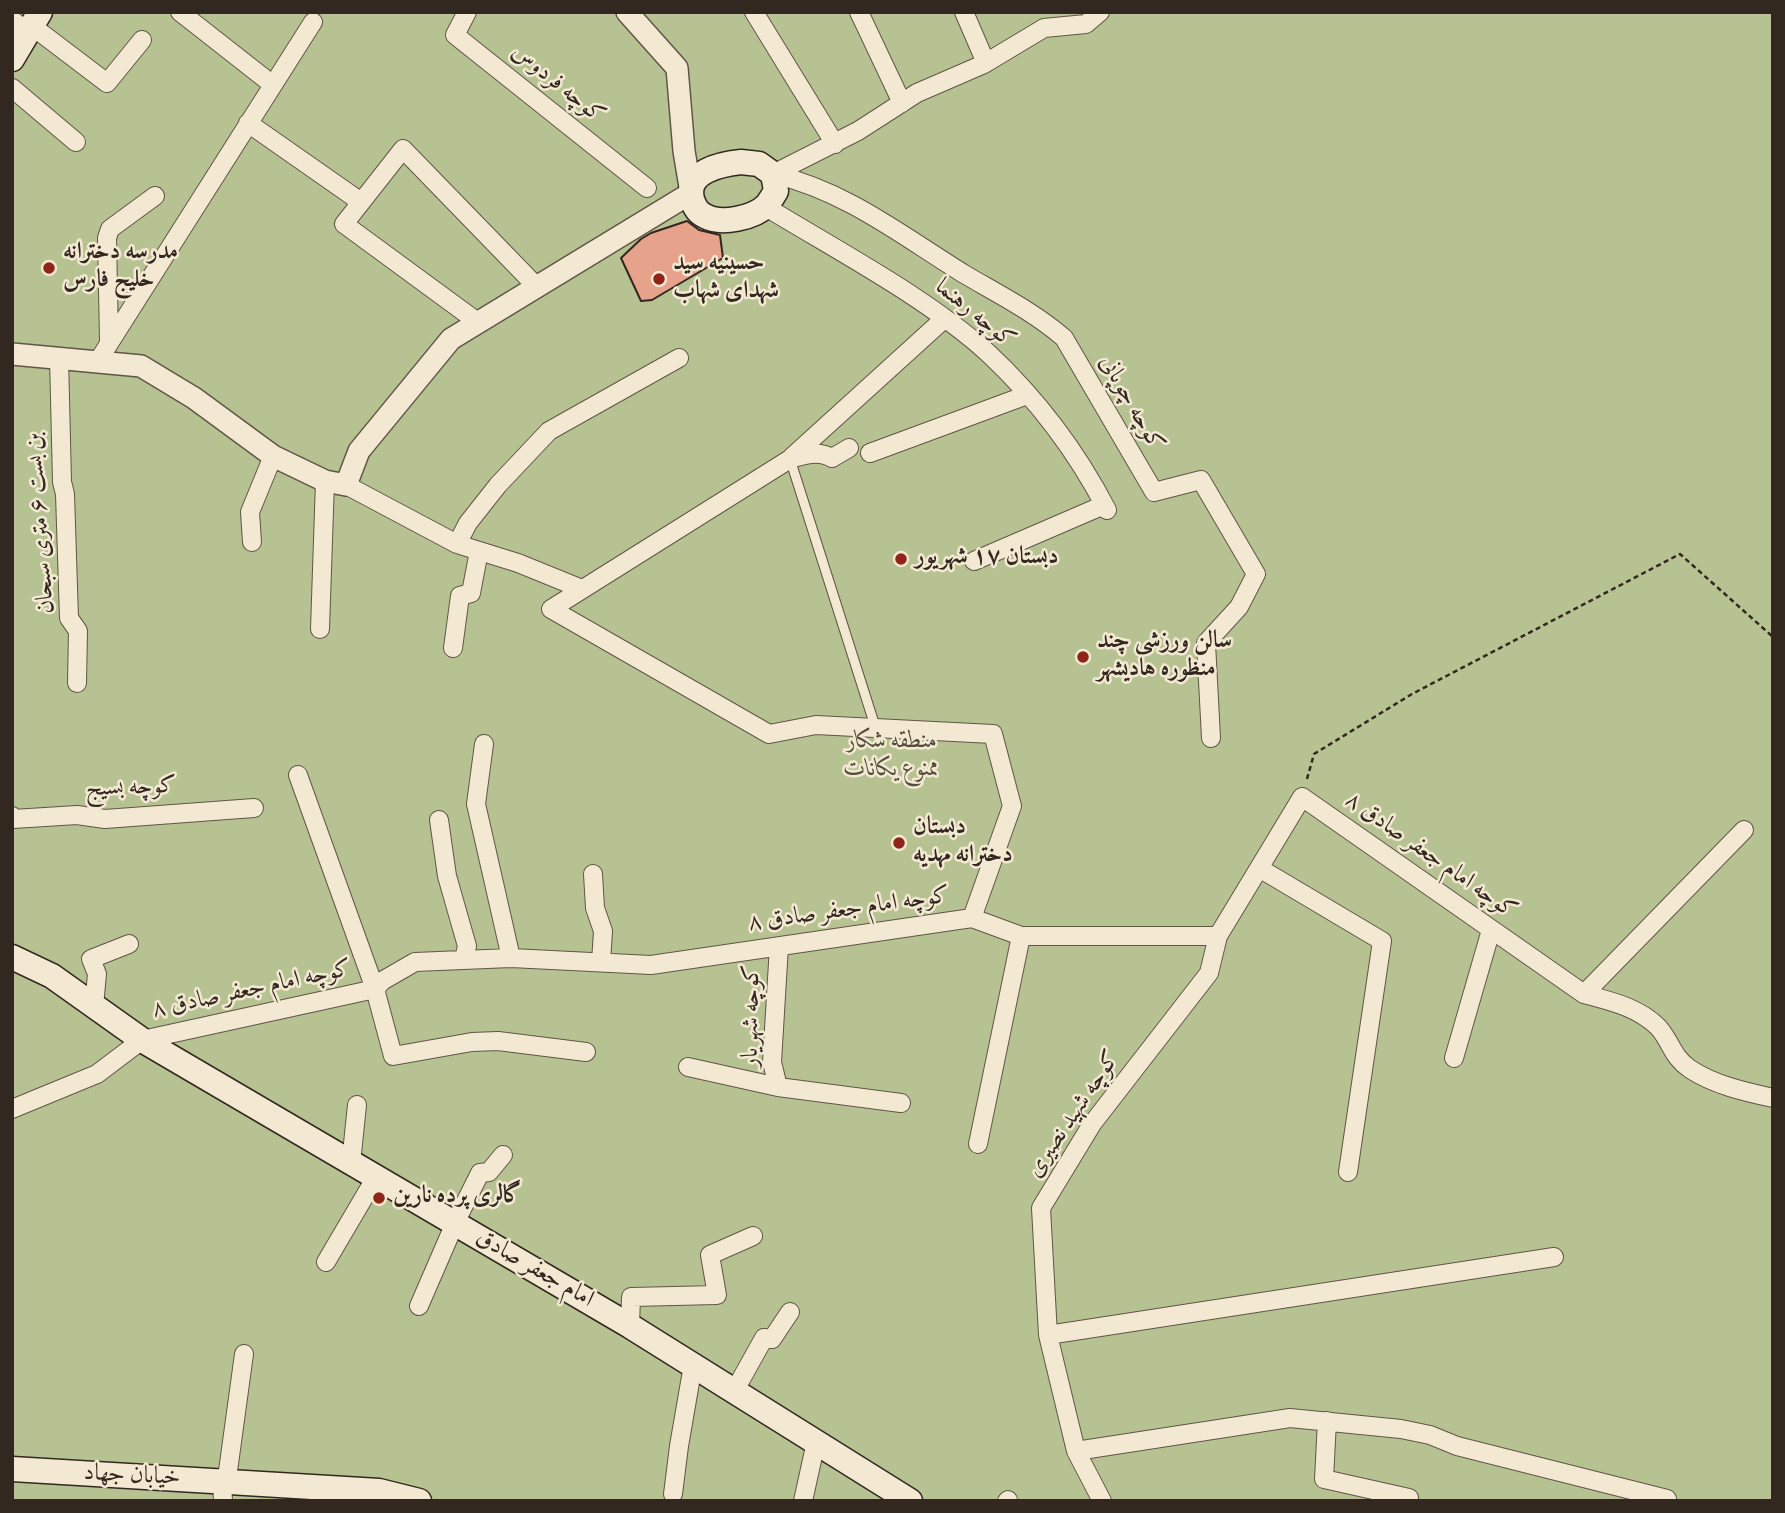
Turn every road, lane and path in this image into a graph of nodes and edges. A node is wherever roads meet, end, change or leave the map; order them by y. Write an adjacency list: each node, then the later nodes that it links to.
1 (180, 12): 13 (street)
2 (467, 12): 20 (street, کوچه فردوس)
3 (627, 12): 21 (street)
4 (754, 12): 18 (street)
5 (859, 12): 15 (street)
6 (964, 12): 12 (street)
7 (1100, 12): 12 (street)
8 (313, 22): 13 (street)
9 (28, 23): 10 (street); 11 (main road)
10 (142, 40)
11 (12, 59)
12 (986, 62): 15 (street)
13 (273, 85): 16 (street)
14 (12, 88): 17 (street)
15 (902, 103): 18 (street)
16 (248, 123): 23 (street); 28 (street)
17 (76, 142)
18 (835, 144): 19 (street)
19 (773, 174): 21 (main road); 24 (main road); 49 (street, کوچه چوپانی)
20 (647, 188)
21 (691, 193): 24 (main road); 25 (street)
22 (155, 196): 28 (street)
23 (361, 202): 25 (street); 27 (street)
24 (765, 207): 26 (street, کوچه رهنما)
25 (536, 286): 27 (street)
26 (944, 319): 33 (street, کوچه رهنما); 37 (street)
27 (479, 323): 38 (street)
28 (109, 341): 32 (street)
29 (12, 354): 30 (street)
30 (59, 358): 32 (street); 47 (street, بن بست ۶ متری سبحان)
31 (679, 358): 40 (street)
32 (98, 361): 36 (street)
33 (1027, 395): 35 (street); 42 (street, کوچه رهنما)
34 (849, 448): 37 (street)
35 (870, 453)
36 (273, 457): 38 (street); 39 (street)
37 (790, 459): 43 (street); 48 (lane)
38 (336, 483): 40 (street); 44 (street)
39 (251, 542)
40 (457, 544): 41 (street)
41 (479, 551): 43 (street); 46 (street)
42 (974, 561)
43 (582, 589): 48 (street)
44 (320, 629)
45 (1773, 636): 52 (path)
46 (453, 648)
47 (77, 683)
48 (875, 726): 59 (street)
49 (1211, 738)
50 (484, 744): 66 (street)
51 (298, 775): 69 (street)
52 (1302, 797): 57 (street); 60 (street, کوچه امام جعفر صادق ۸)
53 (254, 808): 54 (street, کوچه بسیج)
54 (12, 816)
55 (439, 820): 67 (street)
56 (1744, 830): 70 (street)
57 (1259, 868): 62 (street); 84 (street)
58 (593, 874): 68 (street)
59 (972, 918): 61 (street, کوچه امام جعفر صادق ۸); 64 (street, کوچه امام جعفر صادق ۸)
60 (1491, 930): 70 (street, کوچه امام جعفر صادق ۸); 74 (street)
61 (1021, 936): 62 (street, کوچه امام جعفر صادق ۸); 81 (street)
62 (1218, 936): 93 (street, کوچه شهید نصیری)
63 (129, 944): 71 (street)
64 (779, 946): 68 (street, کوچه امام جعفر صادق ۸); 76 (street, کوچه شهریار)
65 (12, 957): 71 (main road, امام جعفر صادق)
66 (511, 958): 67 (street, کوچه امام جعفر صادق ۸); 68 (street, کوچه امام جعفر صادق ۸)
67 (464, 959): 69 (street, کوچه امام جعفر صادق ۸)
68 (601, 962)
69 (375, 989): 72 (street, کوچه امام جعفر صادق ۸); 73 (street)
70 (1584, 994): 77 (street, کوچه امام جعفر صادق ۸)
71 (94, 1006): 72 (main road, امام جعفر صادق)
72 (142, 1040): 80 (street); 83 (main road, امام جعفر صادق)
73 (586, 1052)
74 (1454, 1058)
75 (688, 1067): 76 (street)
76 (778, 1087): 78 (street)
77 (1773, 1098)
78 (901, 1103)
79 (357, 1105): 83 (street)
80 (12, 1109)
81 (978, 1144)
82 (503, 1155): 86 (street)
83 (351, 1163): 85 (main road, امام جعفر صادق)
84 (1348, 1172)
85 (376, 1177): 86 (main road, امام جعفر صادق); 89 (street)
86 (455, 1223): 90 (street); 92 (main road, امام جعفر صادق)
87 (753, 1237): 92 (street)
88 (1554, 1257): 93 (street)
89 (326, 1262)
90 (419, 1306)
91 (790, 1312): 96 (street)
92 (630, 1326): 95 (main road, امام جعفر صادق)
93 (1048, 1335): 99 (street, کوچه شهید نصیری)
94 (244, 1354): 101 (street)
95 (693, 1364): 96 (main road, امام جعفر صادق); 102 (street)
96 (735, 1390): 98 (main road, امام جعفر صادق)
97 (1327, 1421): 99 (street); 104 (street); 109 (street)
98 (816, 1442): 106 (street); 107 (main road, امام جعفر صادق)
99 (1076, 1451): 108 (street, کوچه شهید نصیری)
100 (12, 1469): 101 (main road, خیابان جهاد)
101 (222, 1491): 103 (main road, خیابان جهاد)
102 (673, 1494)
103 (354, 1495): 105 (main road, خیابان جهاد)
104 (1667, 1499)
105 (419, 1501)
106 (803, 1501)
107 (910, 1501)
108 (1102, 1501)
109 (1409, 1501)

